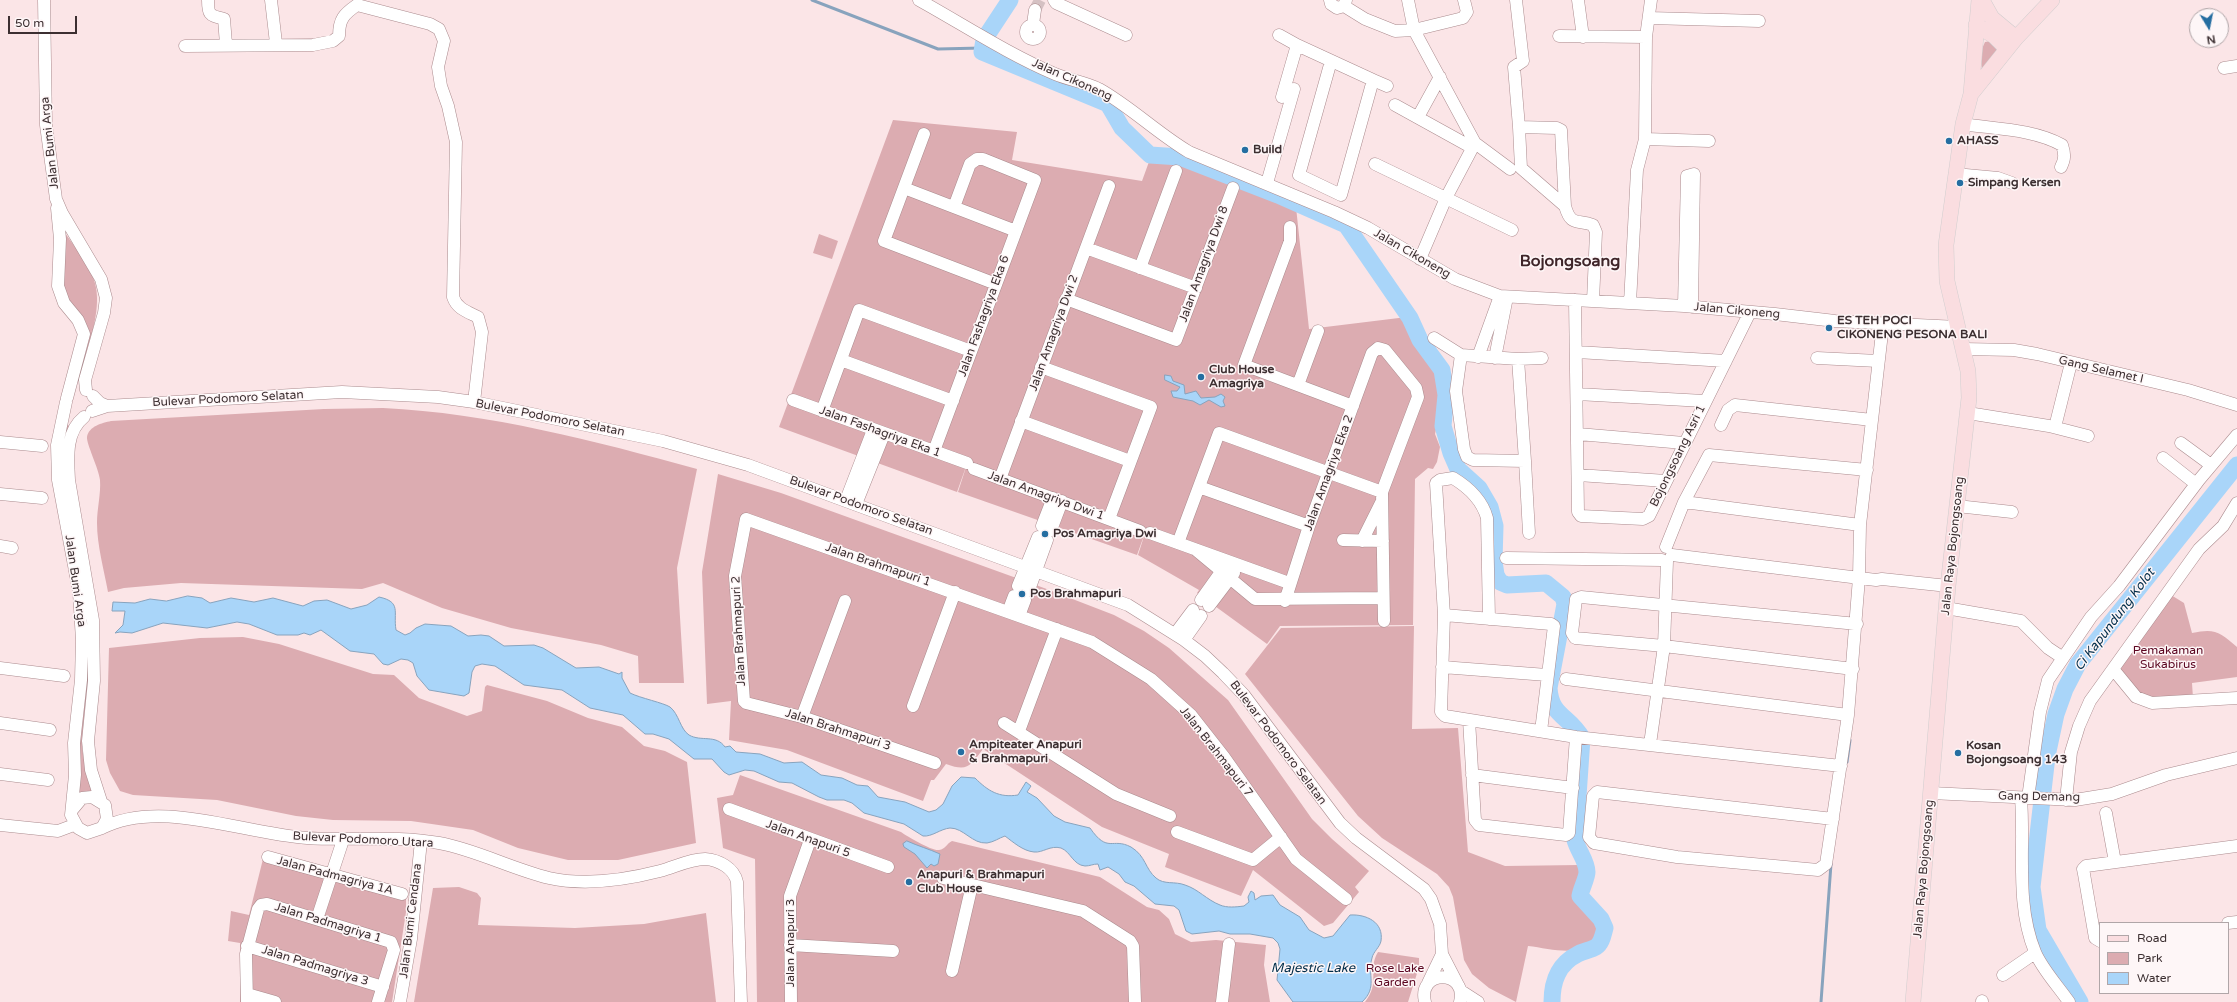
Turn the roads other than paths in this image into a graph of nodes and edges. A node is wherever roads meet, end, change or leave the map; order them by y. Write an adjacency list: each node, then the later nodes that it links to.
1 (44, 0): 61 (street, Jalan Bumi Arga)
2 (208, 0): 27 (street)
3 (271, 0): 28 (street)
4 (919, 0): 31 (street, Jalan Cikoneng)
5 (1054, 0): 21 (street)
6 (1330, 0): 15 (street)
7 (1408, 0): 20 (street)
8 (1464, 0): 20 (street)
9 (1516, 0): 44 (street)
10 (1578, 0): 24 (street)
11 (1651, 0): 17 (street)
12 (1981, 0): 19 (main road); 26 (main road)
13 (2052, 0): 26 (main road)
14 (357, 2): 28 (street); 104 (street)
15 (1345, 3): 20 (street)
16 (1035, 10): 31 (street)
17 (1649, 18): 18 (street); 25 (street)
18 (1759, 20)
19 (1976, 25): 26 (main road); 39 (main road)
20 (1414, 30): 35 (street)
21 (1126, 34)
22 (1279, 35): 29 (street)
23 (1559, 36): 24 (street)
24 (1583, 37): 25 (street)
25 (1646, 37): 46 (street)
26 (2012, 43): 39 (main road)
27 (226, 44): 28 (street); 30 (street)
28 (276, 44)
29 (1297, 45): 32 (street); 40 (street)
30 (185, 46)
31 (1022, 58): 54 (street, Jalan Cikoneng)
32 (1331, 61): 36 (street); 59 (street)
33 (2237, 66): 34 (street)
34 (2224, 68)
35 (1440, 77): 42 (street); 48 (street)
36 (1373, 80): 37 (street); 59 (street)
37 (1387, 86)
38 (1294, 89): 54 (street)
39 (1971, 94): 43 (main road, Jalan Raya Bojongsoang)
40 (1282, 97)
41 (1395, 105): 42 (street)
42 (1418, 117): 48 (street)
43 (1963, 124): 50 (street); 53 (main road, Jalan Raya Bojongsoang)
44 (1519, 127): 62 (street); 62 (street)
45 (924, 134): 57 (street)
46 (1645, 139): 47 (street); 77 (street)
47 (1709, 141)
48 (1473, 145): 51 (street); 60 (street)
49 (1375, 164): 60 (street)
50 (2061, 167)
51 (1510, 169)
52 (1176, 171): 70 (street)
53 (1955, 174): 55 (street); 81 (main road, Jalan Raya Bojongsoang)
54 (1267, 183): 64 (street, Jalan Cikoneng)
55 (2012, 183)
56 (1109, 186): 68 (street, Jalan Amagriya Dwi 2)
57 (904, 188): 63 (street); 71 (street)
58 (1233, 188): 72 (street, Jalan Amagriya Dwi 8)
59 (1341, 195): 64 (street)
60 (1446, 198): 66 (street); 69 (street)
61 (56, 199): 99 (street, Jalan Bumi Arga); 101 (street, Jalan Bumi Arga)
62 (1565, 206): 76 (street)
63 (954, 207): 67 (street); 67 (street, Jalan Fashagriya Eka 6)
64 (1334, 212): 69 (street, Jalan Cikoneng)
65 (1290, 227): 98 (street)
66 (1512, 230)
67 (1016, 231): 71 (street, Jalan Fashagriya Eka 6)
68 (1086, 248): 70 (street); 74 (street, Jalan Amagriya Dwi 2)
69 (1420, 259): 73 (street, Jalan Cikoneng)
70 (1140, 268): 72 (street)
71 (996, 284): 85 (street, Jalan Fashagriya Eka 6)
72 (1196, 288): 74 (street, Jalan Amagriya Dwi 8)
73 (1504, 296): 75 (street, Jalan Cikoneng); 88 (street); 89 (street)
74 (1066, 299): 97 (street, Jalan Amagriya Dwi 2)
75 (1575, 300): 76 (street, Jalan Cikoneng); 86 (street, Bojongsoang Asri 1)
76 (1593, 301): 77 (street, Jalan Cikoneng)
77 (1630, 304): 78 (street, Jalan Cikoneng)
78 (1688, 307): 78 (street); 79 (street, Jalan Cikoneng)
79 (1750, 312): 80 (street, Jalan Cikoneng); 94 (street, Bojongsoang Asri 1)
80 (1883, 324): 81 (street, Jalan Cikoneng); 95 (street)
81 (1958, 327): 84 (main road, Jalan Raya Bojongsoang)
82 (1318, 331): 98 (street)
83 (1434, 338): 87 (street)
84 (1963, 349): 96 (street, Gang Selamet I); 110 (main road, Jalan Raya Bojongsoang)
85 (971, 351): 93 (street); 105 (street, Jalan Fashagriya Eka 6)
86 (1577, 352): 94 (street); 100 (street, Bojongsoang Asri 1)
87 (1461, 354): 88 (street); 127 (street)
88 (1478, 357): 89 (street)
89 (1495, 358): 92 (street)
90 (1542, 358): 92 (street)
91 (1817, 358): 95 (street)
92 (1518, 359): 127 (street)
93 (841, 360): 105 (street); 109 (street)
94 (1726, 361): 103 (street, Bojongsoang Asri 1)
95 (1878, 361): 112 (street)
96 (2070, 363): 106 (street, Gang Selamet I); 115 (street)
97 (1041, 367): 113 (street, Jalan Amagriya Dwi 2); 126 (street)
98 (1298, 385): 108 (street)
99 (90, 393): 101 (street); 107 (street); 111 (street)
100 (1577, 394): 103 (street); 117 (street, Bojongsoang Asri 1)
101 (67, 400): 111 (street); 212 (street, Jalan Bumi Arga)
102 (793, 400): 109 (street, Jalan Fashagriya Eka 1)
103 (1704, 401): 121 (street, Bojongsoang Asri 1)
104 (474, 402): 107 (street, Bulevar Podomoro Selatan); 141 (street, Bulevar Podomoro Selatan)
105 (952, 402): 124 (street, Jalan Fashagriya Eka 6)
106 (2237, 405)
107 (107, 406): 111 (street, Bulevar Podomoro Selatan)
108 (1353, 406): 131 (street, Jalan Amagriya Eka 2); 138 (street, Jalan Amagriya Eka 2)
109 (822, 411): 116 (street, Jalan Fashagriya Eka 1)
110 (1968, 413): 115 (street); 144 (main road, Jalan Raya Bojongsoang)
111 (88, 414): 210 (street, Jalan Bumi Arga)
112 (1872, 420): 114 (street); 130 (street)
113 (1021, 421): 126 (street); 133 (street, Jalan Amagriya Dwi 2)
114 (1721, 425)
115 (2055, 427): 119 (street)
116 (879, 432): 124 (street, Jalan Fashagriya Eka 1); 141 (street)
117 (1578, 434): 121 (street); 132 (street, Bojongsoang Asri 1)
118 (2237, 435): 128 (street)
119 (2088, 436)
120 (0, 442): 123 (street)
121 (1684, 443): 134 (street, Bojongsoang Asri 1)
122 (2181, 444): 128 (street)
123 (42, 446)
124 (934, 452): 129 (street, Jalan Fashagriya Eka 1)
125 (2164, 458): 135 (street)
126 (1130, 461): 147 (street)
127 (1525, 461): 150 (street)
128 (2211, 465): 135 (street)
129 (970, 466): 133 (street, Jalan Amagriya Dwi 1)
130 (1866, 470): 142 (street); 148 (street)
131 (1329, 474): 136 (street); 138 (street); 149 (street, Jalan Amagriya Eka 2)
132 (1578, 475): 134 (street); 134 (street, Bojongsoang Asri 1)
133 (1000, 479): 140 (street, Jalan Amagriya Dwi 1)
134 (1666, 481)
135 (2196, 484): 178 (street)
136 (1199, 487): 149 (street); 154 (street)
137 (0, 494): 139 (street)
138 (1382, 497): 152 (street); 153 (street)
139 (42, 498)
140 (1058, 499): 147 (street, Jalan Amagriya Dwi 1); 157 (street)
141 (851, 502): 157 (street, Bulevar Podomoro Selatan)
142 (1684, 502): 148 (street); 155 (street)
143 (2237, 503): 182 (street)
144 (1957, 506): 145 (street); 161 (main road, Jalan Raya Bojongsoang)
145 (2012, 512)
146 (747, 519): 162 (street, Jalan Brahmapuri 1); 187 (street, Jalan Brahmapuri 2)
147 (1109, 519): 154 (street, Jalan Amagriya Dwi 1)
148 (1860, 525): 159 (street)
149 (1309, 526): 160 (street, Jalan Amagriya Eka 2)
150 (1529, 533)
151 (1343, 540): 152 (street)
152 (1362, 541): 153 (street)
153 (1383, 541): 163 (street)
154 (1178, 543): 158 (street, Jalan Amagriya Dwi 1)
155 (1667, 556): 156 (street); 159 (street); 167 (street)
156 (1506, 558)
157 (1030, 569): 170 (street); 176 (street, Bulevar Podomoro Selatan)
158 (1230, 569): 160 (street, Jalan Amagriya Dwi 1); 164 (street); 166 (street)
159 (1859, 578): 161 (street); 174 (street)
160 (1289, 583): 164 (street, Jalan Amagriya Eka 2)
161 (1948, 588): 168 (main road, Jalan Raya Bojongsoang)
162 (955, 592): 170 (street, Jalan Brahmapuri 1); 189 (street)
163 (1383, 598): 164 (street); 173 (street)
164 (1285, 600)
165 (845, 601): 191 (street)
166 (1205, 603)
167 (1665, 604): 174 (street); 177 (street); 177 (street)
168 (1946, 608): 178 (street); 207 (main road, Jalan Raya Bojongsoang)
169 (1197, 613): 176 (street)
170 (1014, 614): 175 (street, Jalan Brahmapuri 7)
171 (1444, 615): 172 (street); 172 (street); 179 (street)
172 (1489, 619): 183 (street)
173 (1384, 622)
174 (1856, 624): 181 (street)
175 (1057, 629): 196 (street); 221 (street, Jalan Brahmapuri 7)
176 (1179, 637): 241 (street, Bulevar Podomoro Selatan)
177 (1664, 646): 181 (street); 186 (street)
178 (2063, 658): 208 (street)
179 (1442, 666): 183 (street); 192 (street)
180 (0, 668): 184 (street)
181 (1853, 669): 190 (street)
182 (2113, 669): 188 (street); 209 (street)
183 (1547, 675): 197 (street)
184 (64, 676)
185 (1566, 679): 186 (street)
186 (1659, 690): 190 (street); 199 (street)
187 (743, 697): 191 (street, Jalan Brahmapuri 3)
188 (2237, 698)
189 (913, 706)
190 (1848, 715): 202 (street)
191 (802, 716): 201 (street, Jalan Brahmapuri 3)
192 (1469, 720): 197 (street); 204 (street)
193 (0, 723): 195 (street)
194 (1004, 723): 196 (street)
195 (50, 730)
196 (1019, 731): 214 (street)
197 (1541, 731): 198 (street)
198 (1580, 737): 199 (street); 206 (street)
199 (1650, 744): 202 (street)
200 (2237, 758): 209 (street, Gang Demang)
201 (935, 763)
202 (1841, 766): 216 (street)
203 (0, 774): 205 (street)
204 (1472, 775): 206 (street); 206 (street)
205 (48, 780)
206 (1573, 788)
207 (1931, 793): 208 (street, Gang Demang); 256 (main road, Jalan Raya Bojongsoang)
208 (2027, 798): 209 (street, Gang Demang); 240 (street)
209 (2060, 800)
210 (103, 803): 212 (street); 215 (street, Bulevar Podomoro Utara); 219 (street)
211 (729, 809): 224 (street, Jalan Anapuri 5)
212 (72, 810): 218 (street)
213 (2106, 813): 227 (street)
214 (1170, 816)
215 (140, 817): 219 (street, Bulevar Podomoro Utara); 222 (street, Bulevar Podomoro Utara)
216 (1833, 818): 216 (street)
217 (0, 825): 218 (street)
218 (74, 825): 219 (street)
219 (102, 828)
220 (1177, 832): 221 (street)
221 (1281, 837): 233 (street, Jalan Brahmapuri 7)
222 (343, 840): 223 (street, Bulevar Podomoro Utara); 229 (street)
223 (421, 840): 250 (street, Jalan Bumi Cendana); 251 (street, Bulevar Podomoro Utara)
224 (810, 840): 228 (street, Jalan Anapuri 5); 237 (street, Jalan Anapuri 3)
225 (2237, 846): 227 (street)
226 (268, 857): 229 (street, Jalan Padmagriya 1A)
227 (2115, 862): 235 (street)
228 (888, 867)
229 (332, 875): 232 (street, Jalan Padmagriya 1A); 234 (street)
230 (943, 878): 231 (street)
231 (972, 885): 242 (street); 253 (street)
232 (402, 894)
233 (1346, 899)
234 (317, 919): 238 (street, Jalan Padmagriya 1); 244 (street, Jalan Padmagriya 1)
235 (2099, 940)
236 (1228, 944): 254 (street)
237 (790, 945): 239 (street); 252 (street, Jalan Anapuri 3)
238 (247, 946): 244 (street, Jalan Padmagriya 3); 247 (street)
239 (892, 951)
240 (2035, 953): 243 (street); 257 (street)
241 (1442, 954): 245 (street, Bulevar Podomoro Selatan); 246 (street, Bulevar Podomoro Selatan)
242 (952, 971)
243 (2003, 975)
244 (383, 987): 249 (street)
245 (1459, 993): 246 (street); 255 (street)
246 (1425, 996)
247 (247, 998): 248 (street)
248 (275, 1002)
249 (378, 1002)
250 (400, 1002)
251 (741, 1002)
252 (791, 1002)
253 (1135, 1002)
254 (1222, 1002)
255 (1478, 1002)
256 (1913, 1002)
257 (2069, 1002)

